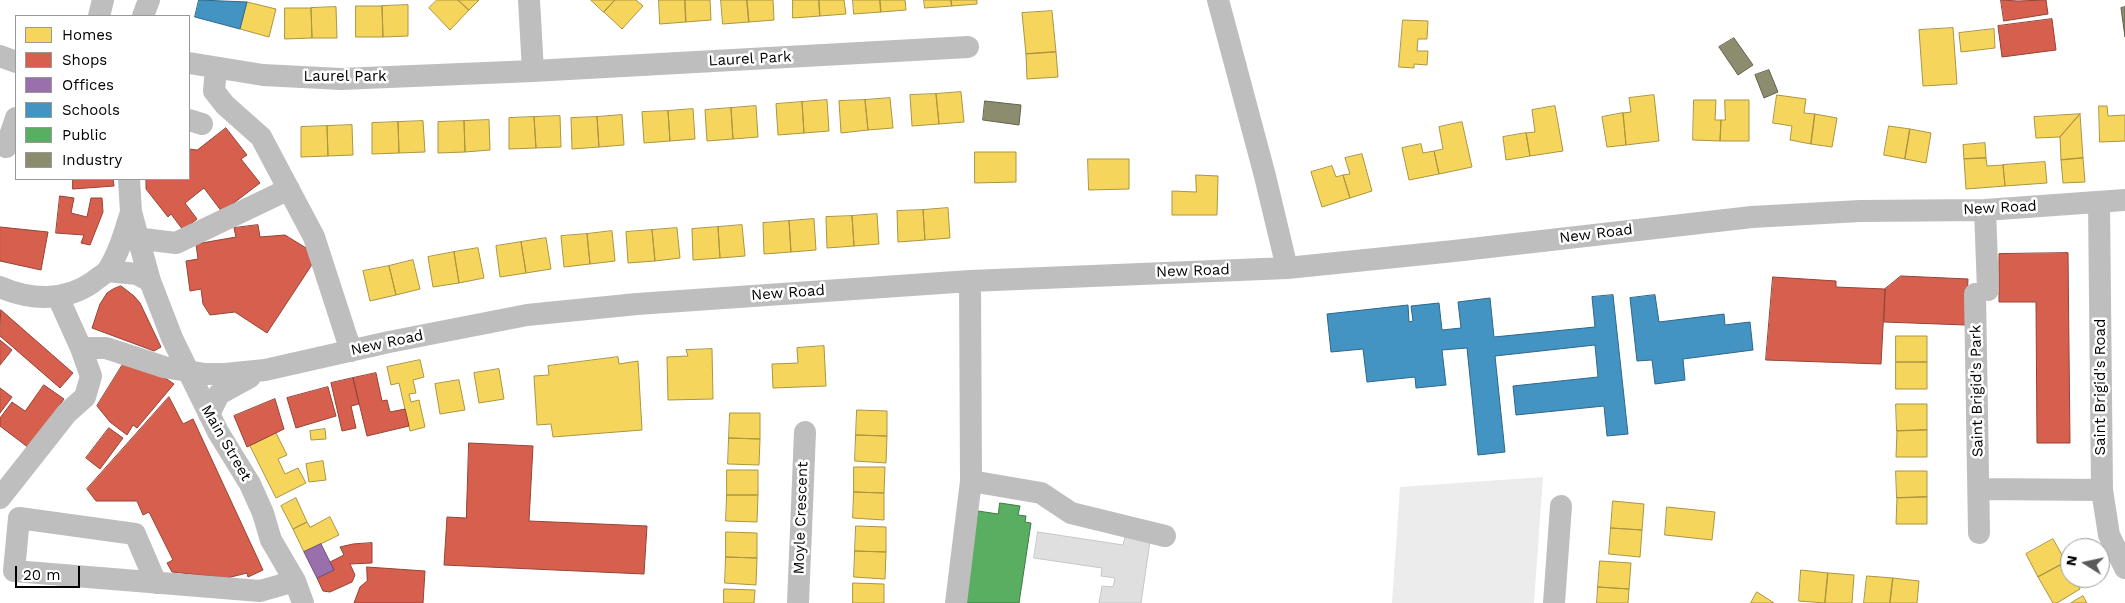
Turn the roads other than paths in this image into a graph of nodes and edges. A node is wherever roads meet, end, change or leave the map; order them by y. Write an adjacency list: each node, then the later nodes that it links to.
1 (103, 0): 5 (street)
2 (149, 0): 6 (street)
3 (529, 0): 12 (street)
4 (1218, 0): 21 (street)
5 (99, 15)
6 (143, 15)
7 (968, 47): 12 (street, Laurel Park)
8 (0, 56): 9 (street)
9 (15, 62)
10 (190, 63): 11 (street, Laurel Park)
11 (216, 68): 12 (street, Laurel Park); 16 (street)
12 (532, 72)
13 (15, 121): 14 (street)
14 (6, 147)
15 (129, 180): 20 (street)
16 (289, 189): 20 (street); 28 (street)
17 (2125, 200): 18 (street, New Road)
18 (2099, 202): 19 (street, New Road); 35 (street, Saint Brigid's Road)
19 (1985, 210): 21 (street, New Road); 34 (street, Saint Brigid's Park)
20 (131, 238): 22 (street); 23 (street, Main Street)
21 (1287, 268): 24 (street, New Road)
22 (107, 271): 23 (street); 26 (street)
23 (150, 281): 30 (street, Main Street)
24 (970, 281): 28 (street, New Road); 33 (street)
25 (0, 287): 26 (street)
26 (58, 296): 27 (street)
27 (81, 348): 30 (street, New Road); 36 (street)
28 (351, 351): 29 (street, New Road)
29 (264, 370): 30 (street, New Road); 31 (street, New Road)
30 (190, 378): 31 (street, Main Street)
31 (209, 414): 41 (street, Main Street)
32 (805, 432): 44 (street, Moyle Crescent)
33 (971, 481): 39 (street); 45 (street)
34 (1979, 489): 35 (street); 38 (street, Saint Brigid's Park)
35 (2102, 490): 40 (street, Saint Brigid's Road)
36 (0, 498)
37 (1561, 506): 46 (street)
38 (1979, 533)
39 (1165, 536)
40 (2125, 568)
41 (295, 581): 42 (street); 43 (street, Main Street)
42 (156, 583): 42 (street)
43 (303, 603)
44 (798, 603)
45 (956, 603)
46 (1554, 603)

